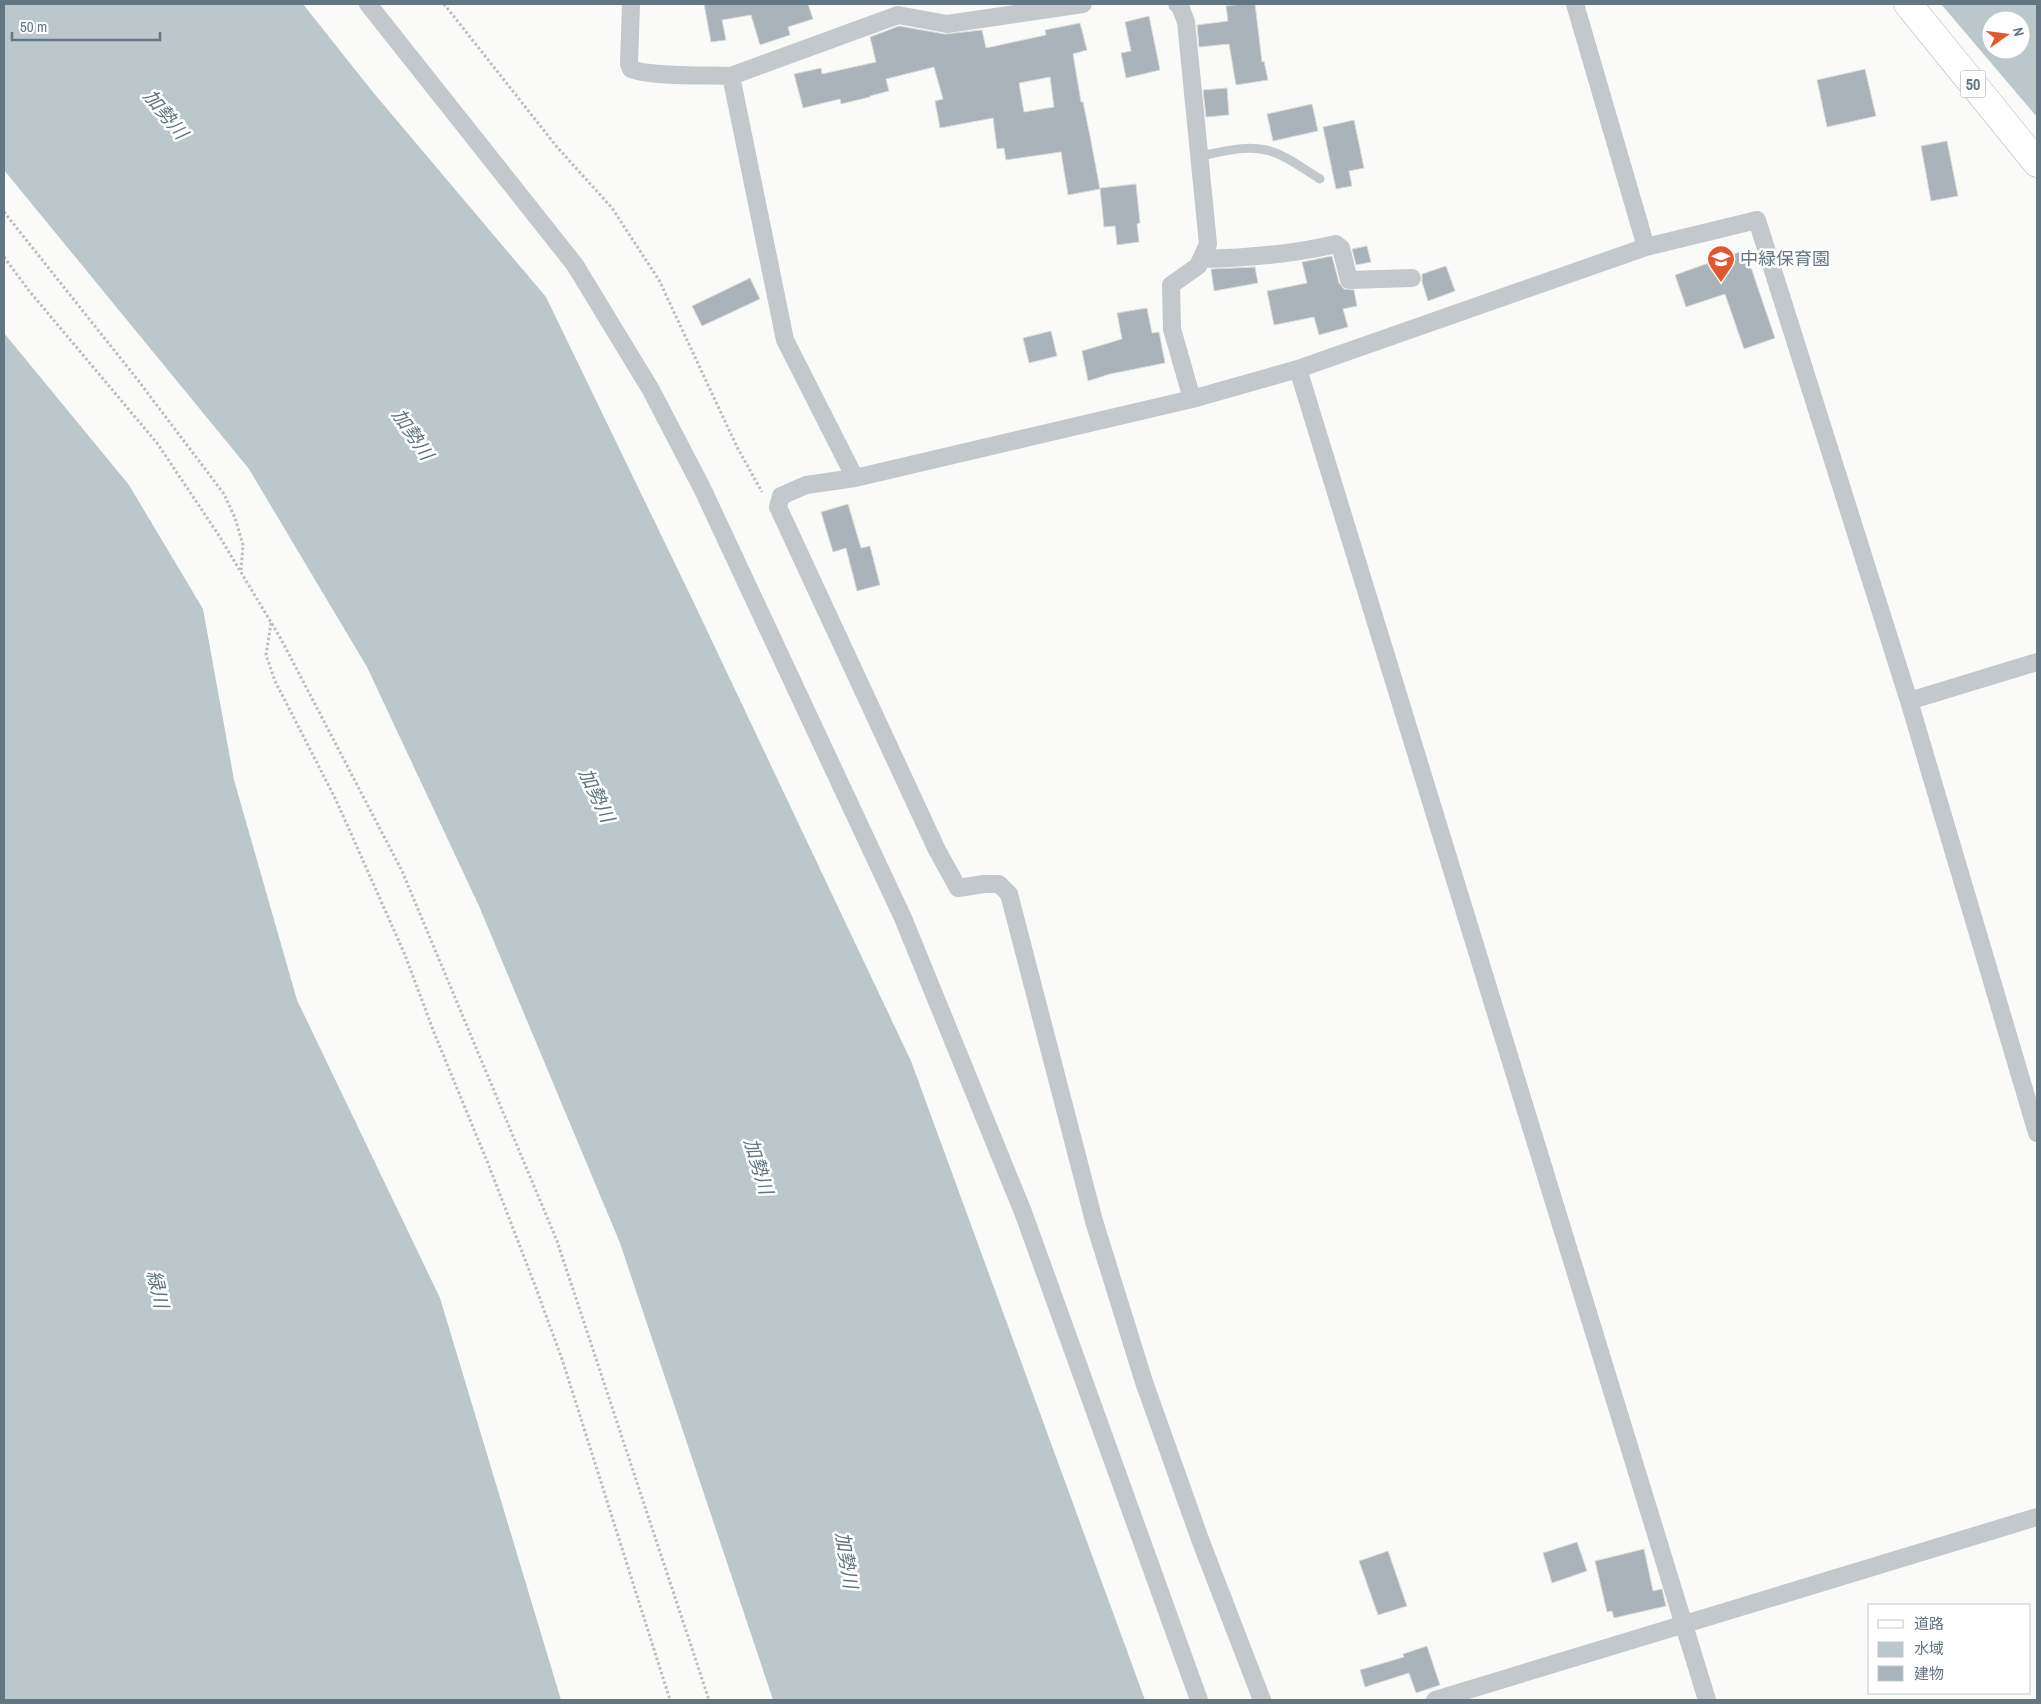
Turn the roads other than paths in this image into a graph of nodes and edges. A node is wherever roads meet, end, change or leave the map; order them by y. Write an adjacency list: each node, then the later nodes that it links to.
1 (368, 4): 23 (street)
2 (631, 4): 8 (street)
3 (1083, 4): 7 (street)
4 (1177, 4): 9 (street)
5 (1575, 4): 12 (street)
6 (1908, 4): 10 (main road, 50)
7 (899, 9): 8 (street)
8 (731, 76): 17 (street)
9 (1200, 156): 11 (lane); 13 (street)
10 (2037, 163)
11 (1320, 179)
12 (1646, 247): 15 (street); 19 (street)
13 (1201, 259): 14 (street); 16 (street)
14 (1412, 278)
15 (1298, 369): 16 (street); 22 (street)
16 (1192, 399): 17 (street)
17 (855, 478): 24 (street)
18 (2037, 662): 19 (street)
19 (1909, 701): 20 (street)
20 (2037, 1133)
21 (2037, 1517): 22 (street)
22 (1683, 1625): 25 (street); 26 (street)
23 (1199, 1700)
24 (1262, 1700)
25 (1435, 1700)
26 (1707, 1700)

